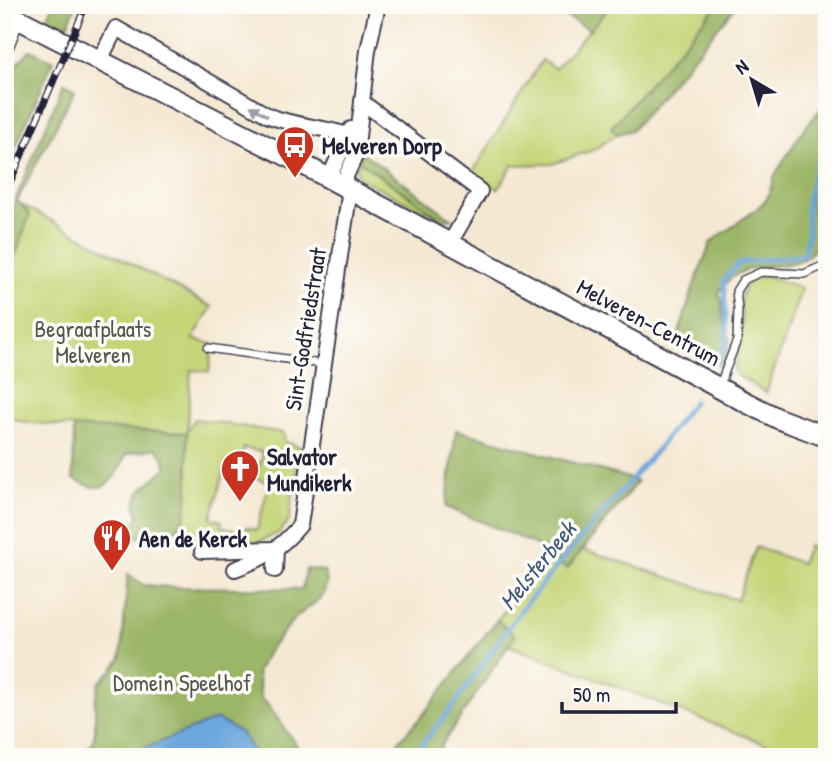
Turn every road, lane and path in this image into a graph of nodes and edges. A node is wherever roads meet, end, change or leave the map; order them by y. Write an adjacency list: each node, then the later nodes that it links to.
1 (378, 5): 5 (street)
2 (13, 18): 3 (lane); 4 (main road, Melveren-Centrum)
3 (5, 58)
4 (100, 60): 6 (street, one-way to 4); 7 (main road, Melveren-Centrum)
5 (362, 102): 6 (street); 7 (street); 8 (street)
6 (348, 135): 7 (street)
7 (340, 184): 8 (main road, Melveren-Centrum); 11 (street, Sint-Godfriedstraat)
8 (450, 243): 12 (main road, Melveren-Centrum)
9 (827, 264): 12 (lane)
10 (208, 348): 11 (lane)
11 (322, 364): 14 (street, Sint-Godfriedstraat)
12 (719, 387): 13 (main road, Melveren-Centrum)
13 (827, 437)
14 (276, 550): 15 (street); 16 (street, Sint-Godfriedstraat); 17 (street)
15 (202, 551)
16 (235, 569)
17 (275, 570)

